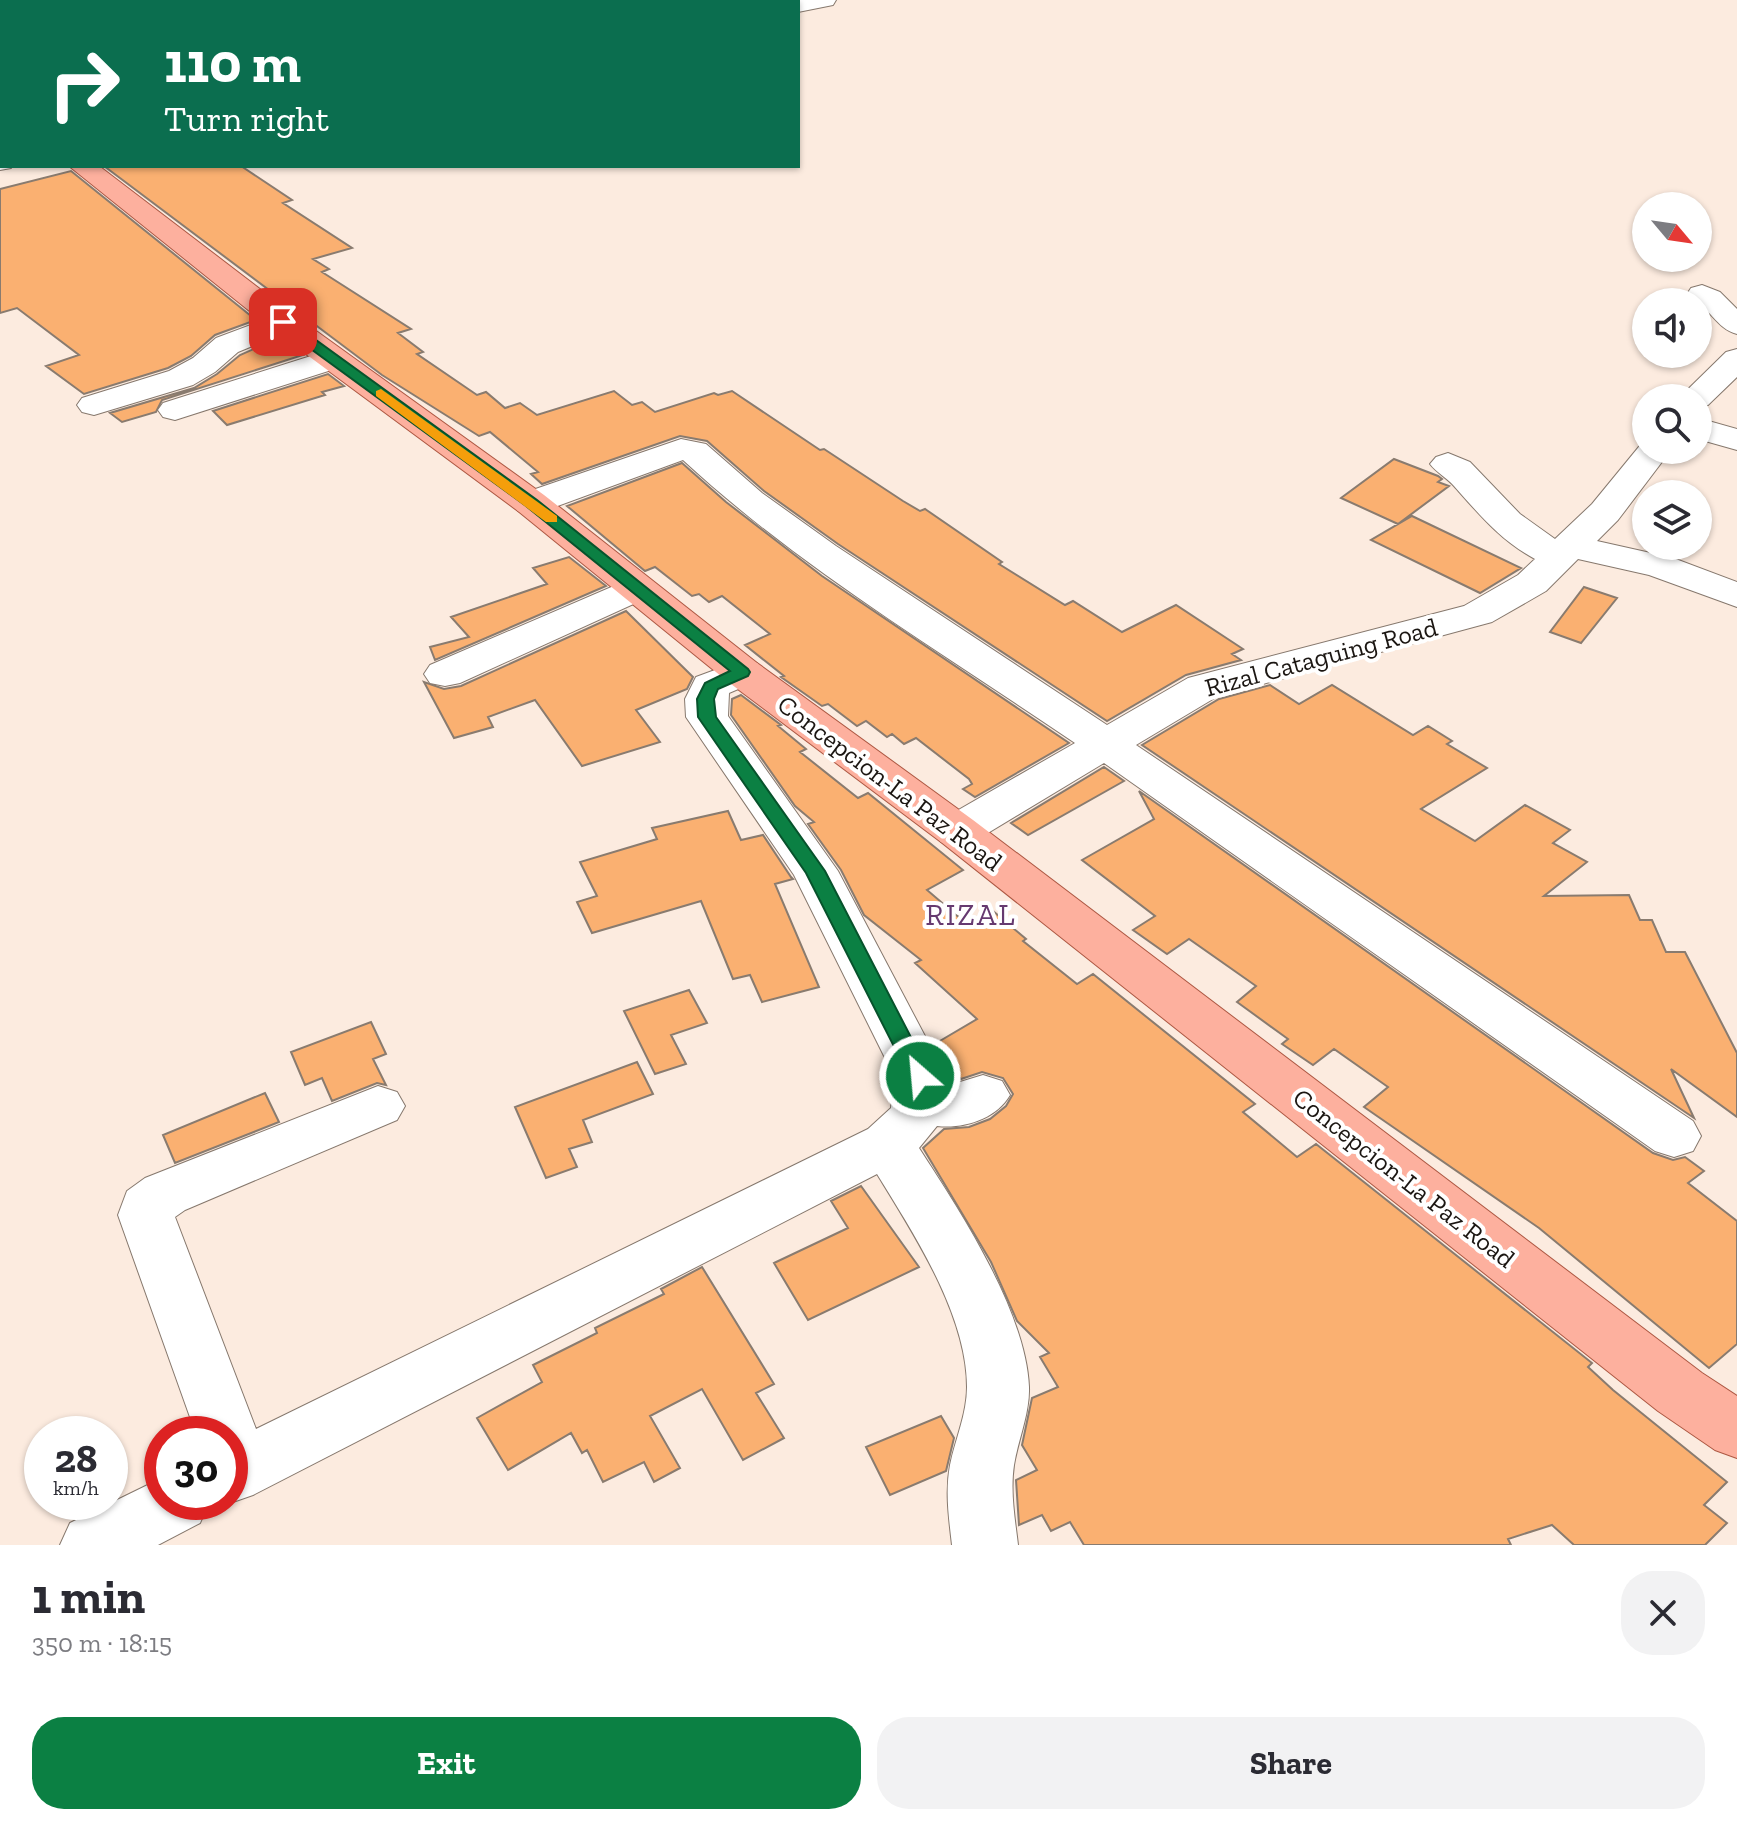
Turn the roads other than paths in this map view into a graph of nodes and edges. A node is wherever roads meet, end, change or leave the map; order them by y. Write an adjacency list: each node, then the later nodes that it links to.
1 (825, 0): 2 (street)
2 (800, 5)
3 (85, 168): 5 (main road, Concepcion-La Paz Road)
4 (1712, 299): 6 (street)
5 (283, 322): 7 (main road, Concepcion-La Paz Road); 10 (street)
6 (1737, 325)
7 (333, 359): 11 (street); 16 (main road, Concepcion-La Paz Road)
8 (1737, 359): 9 (street)
9 (1711, 384)
10 (94, 405)
11 (175, 410)
12 (1712, 432): 13 (street)
13 (1737, 440)
14 (1448, 464): 17 (street)
15 (1643, 464): 17 (street, Rizal Cataguing Road)
16 (531, 503): 18 (main road, Concepcion-La Paz Road); 22 (street)
17 (1565, 551): 19 (street); 22 (street, Rizal Cataguing Road)
18 (637, 588): 20 (main road, Concepcion-La Paz Road); 21 (street)
19 (1737, 595)
20 (742, 672): 23 (main road, Concepcion-La Paz Road); 26 (street)
21 (445, 674)
22 (1104, 743): 23 (street, Rizal Cataguing Road); 27 (street)
23 (957, 831): 29 (main road, Concepcion-La Paz Road)
24 (983, 1095): 26 (street)
25 (378, 1106): 28 (street)
26 (904, 1122): 30 (street); 33 (street)
27 (1674, 1136)
28 (218, 1416)
29 (1737, 1430)
30 (248, 1448)
31 (144, 1519): 32 (street)
32 (93, 1545)
33 (985, 1545)

